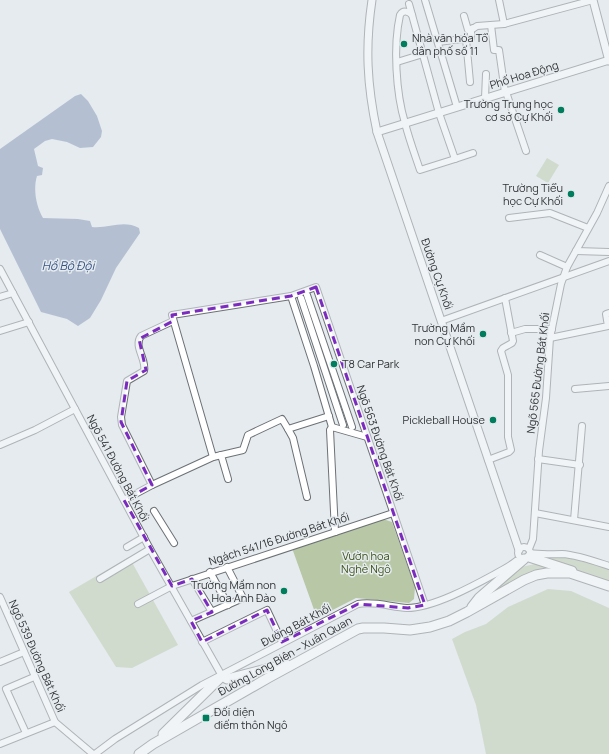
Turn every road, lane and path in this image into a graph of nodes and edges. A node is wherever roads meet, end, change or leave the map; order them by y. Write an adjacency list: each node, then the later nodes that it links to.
1 (372, 0): 24 (street, Đường Cự Khối)
2 (425, 0): 12 (street)
3 (499, 0): 8 (street)
4 (593, 0): 8 (street); 13 (street)
5 (409, 4): 6 (street)
6 (412, 15): 14 (street); 16 (street)
7 (464, 16): 10 (street)
8 (504, 24): 9 (street)
9 (491, 25): 10 (street); 19 (street)
10 (475, 27): 11 (street)
11 (466, 39): 12 (street); 18 (street)
12 (438, 42): 21 (street)
13 (607, 50): 15 (street)
14 (423, 54): 16 (street); 22 (street)
15 (609, 60): 19 (street, Phố Hoa Động)
16 (397, 62): 23 (street)
17 (486, 74): 20 (street)
18 (470, 82)
19 (505, 92): 20 (street, Phố Hoa Động); 25 (street)
20 (485, 98): 21 (street, Phố Hoa Động)
21 (457, 107): 22 (street, Phố Hoa Động)
22 (439, 113): 23 (street, Phố Hoa Động); 27 (street)
23 (405, 123): 24 (street, Phố Hoa Động); 27 (street)
24 (377, 132): 44 (street, Đường Cự Khối)
25 (526, 151)
26 (473, 153): 27 (street)
27 (455, 159)
28 (609, 186): 30 (street, Ngõ 565 Đường Bát Khối)
29 (509, 218): 30 (street)
30 (588, 228): 31 (street, Ngõ 565 Đường Bát Khối)
31 (576, 251): 32 (street); 35 (street, Ngõ 565 Đường Bát Khối)
32 (609, 252)
33 (540, 255): 35 (street)
34 (609, 261): 37 (street)
35 (567, 267): 37 (street, Ngõ 565 Đường Bát Khối)
36 (0, 268): 38 (street, Ngõ 541 Đường Bát Khối)
37 (564, 278): 41 (street); 46 (street, Ngõ 565 Đường Bát Khối)
38 (13, 293): 40 (street); 45 (street, Ngõ 541 Đường Bát Khối)
39 (291, 296): 43 (street); 50 (street, Ngõ 563 Đường Bát Khối); 56 (street)
40 (0, 297)
41 (504, 298): 44 (street); 48 (street)
42 (609, 313): 49 (street)
43 (173, 321): 65 (street); 70 (street)
44 (441, 321): 67 (street, Đường Cự Khối)
45 (29, 322): 47 (street); 55 (street, Ngõ 541 Đường Bát Khối)
46 (552, 329): 48 (street); 49 (street, Ngõ 565 Đường Bát Khối)
47 (0, 331)
48 (511, 333): 67 (street)
49 (550, 338): 66 (street, Ngõ 565 Đường Bát Khối)
50 (340, 356): 51 (street); 62 (street, Ngõ 563 Đường Bát Khối)
51 (329, 361): 52 (street); 52 (street); 60 (street)
52 (320, 364): 57 (street)
53 (609, 386): 54 (street)
54 (575, 389)
55 (75, 409): 63 (street); 72 (street, Ngõ 541 Đường Bát Khối)
56 (329, 416): 59 (street); 61 (street)
57 (343, 425)
58 (582, 426): 68 (street)
59 (332, 427): 62 (street); 78 (street)
60 (352, 427)
61 (288, 429): 64 (street); 71 (street)
62 (367, 437): 74 (street, Ngõ 563 Đường Bát Khối)
63 (0, 445)
64 (221, 455): 65 (street); 69 (street)
65 (213, 457): 70 (street)
66 (538, 459): 68 (street); 75 (street, Ngõ 565 Đường Bát Khối)
67 (488, 460): 83 (street, Đường Cự Khối)
68 (580, 465): 76 (street)
69 (228, 479)
70 (152, 485): 72 (street)
71 (307, 497)
72 (124, 500): 79 (street, Ngõ 541 Đường Bát Khối)
73 (154, 511): 80 (street)
74 (393, 513): 78 (street, Ngách 541/16 Đường Bát Khối); 95 (street, Ngõ 563 Đường Bát Khối)
75 (535, 513): 76 (street); 83 (street, Ngõ 565 Đường Bát Khối)
76 (574, 520): 77 (street)
77 (609, 527)
78 (334, 532): 85 (street, Ngách 541/16 Đường Bát Khối)
79 (144, 537): 81 (street); 82 (street, Ngõ 541 Đường Bát Khối)
80 (174, 543)
81 (127, 547)
82 (150, 549): 87 (street); 90 (street, Ngõ 541 Đường Bát Khối)
83 (525, 554): 84 (street); 89 (main road); 95 (street, Đường Bát Khối); 97 (main road)
84 (609, 566)
85 (228, 567): 86 (street, Ngách 541/16 Đường Bát Khối); 94 (street)
86 (210, 572): 88 (street, Ngách 541/16 Đường Bát Khối); 94 (street)
87 (100, 579)
88 (192, 579): 90 (street, Ngách 541/16 Đường Bát Khối); 96 (street)
89 (589, 580): 91 (main road, Đường Long Biên – Xuân Quan); 97 (main road, Đường Long Biên – Xuân Quan)
90 (172, 586): 93 (street, Ngách 541/16 Đường Bát Khối); 98 (street, Ngõ 541 Đường Bát Khối)
91 (609, 586)
92 (0, 597): 101 (street, Ngõ 539 Đường Bát Khối)
93 (138, 604)
94 (228, 605): 96 (street)
95 (425, 605): 100 (street, Đường Bát Khối)
96 (212, 612): 98 (street)
97 (467, 612): 102 (main road, Đường Long Biên – Xuân Quan)
98 (191, 621): 99 (street, Ngõ 541 Đường Bát Khối)
99 (202, 642): 100 (street); 104 (street, Ngõ 541 Đường Bát Khối)
100 (282, 642): 104 (street, Đường Bát Khối)
101 (24, 652): 103 (street); 105 (street, Ngõ 539 Đường Bát Khối)
102 (299, 661): 104 (main road); 109 (main road, Đường Long Biên – Xuân Quan)
103 (0, 662)
104 (222, 676): 109 (main road); 110 (street, Đường Bát Khối)
105 (34, 677): 106 (street, Ngõ 539 Đường Bát Khối); 107 (street)
106 (55, 722): 107 (street); 110 (street, Ngõ 539 Đường Bát Khối)
107 (26, 733): 108 (street)
108 (0, 744)
109 (153, 744): 111 (main road, Đường Long Biên – Xuân Quan)
110 (94, 754)
111 (139, 754)

